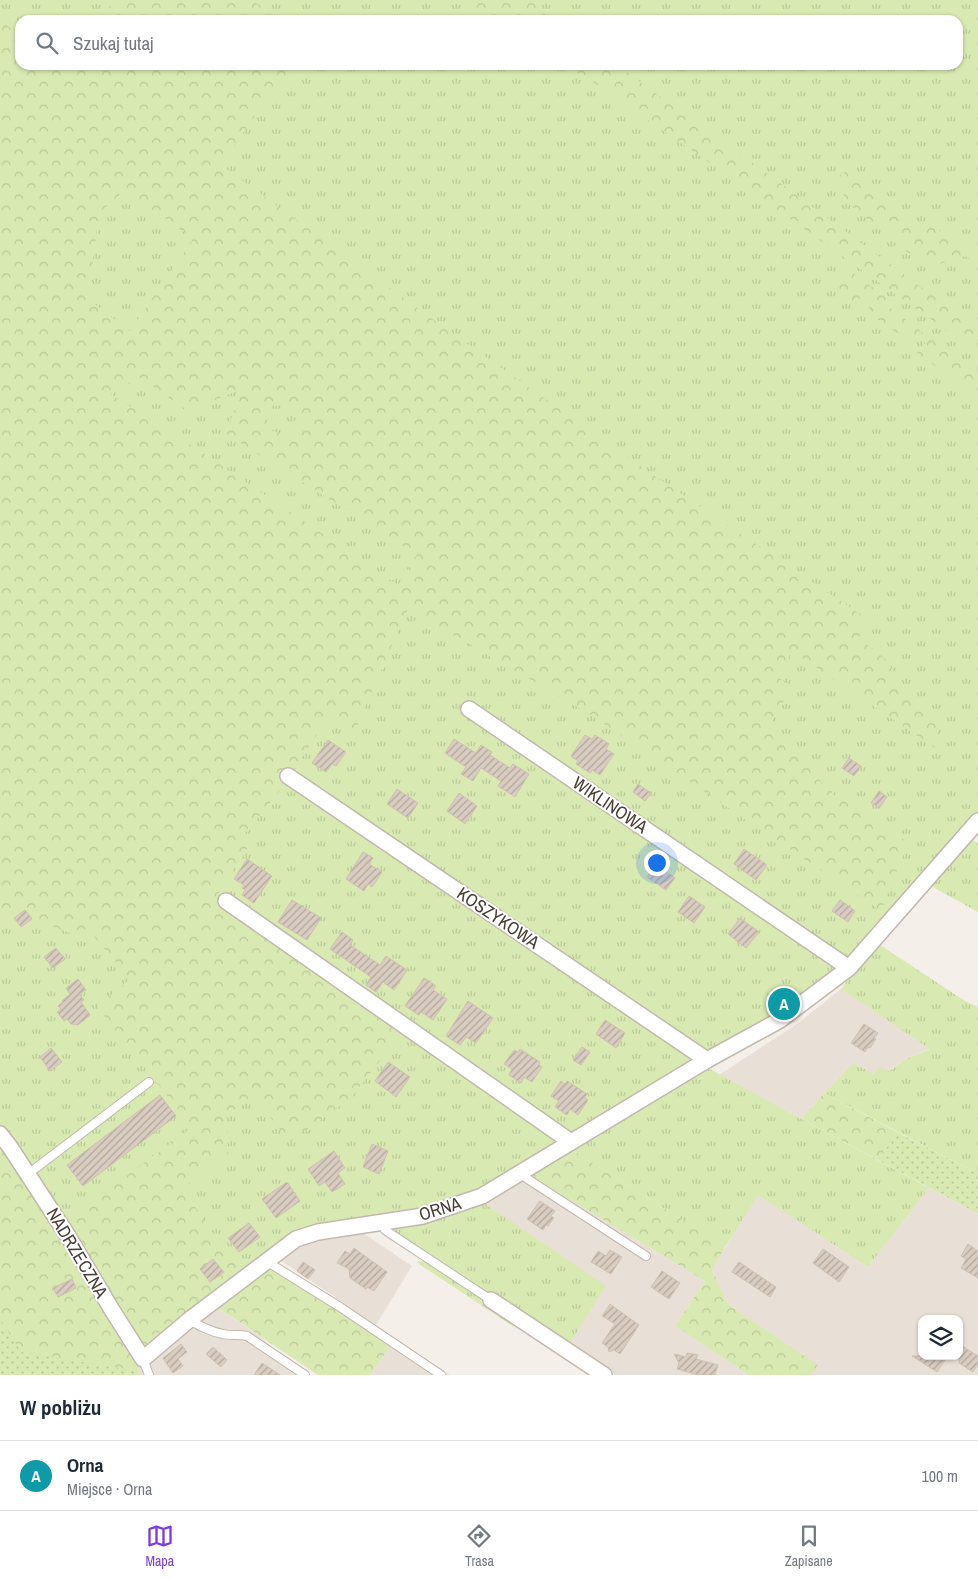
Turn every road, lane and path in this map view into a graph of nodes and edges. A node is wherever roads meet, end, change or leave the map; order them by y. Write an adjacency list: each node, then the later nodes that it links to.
1 (469, 709): 5 (street, WIKLINOWA)
2 (288, 776): 6 (street, KOSZYKOWA)
3 (978, 821): 5 (street, ORNA)
4 (226, 901): 9 (street)
5 (849, 968): 6 (street, ORNA)
6 (707, 1060): 9 (street, ORNA)
7 (149, 1082): 10 (lane)
8 (0, 1134): 10 (street, NADRZECZNA)
9 (571, 1142): 11 (street, ORNA)
10 (28, 1174): 17 (street, NADRZECZNA)
11 (520, 1174): 12 (street, ORNA); 13 (lane)
12 (382, 1222): 14 (street, ORNA); 15 (lane)
13 (646, 1256)
14 (266, 1262): 16 (street, ORNA); 20 (lane)
15 (492, 1300): 21 (street)
16 (189, 1320): 17 (street, ORNA); 19 (lane)
17 (143, 1358): 18 (lane, NADRZECZNA)
18 (149, 1375)
19 (305, 1375)
20 (441, 1375)
21 (604, 1375)

